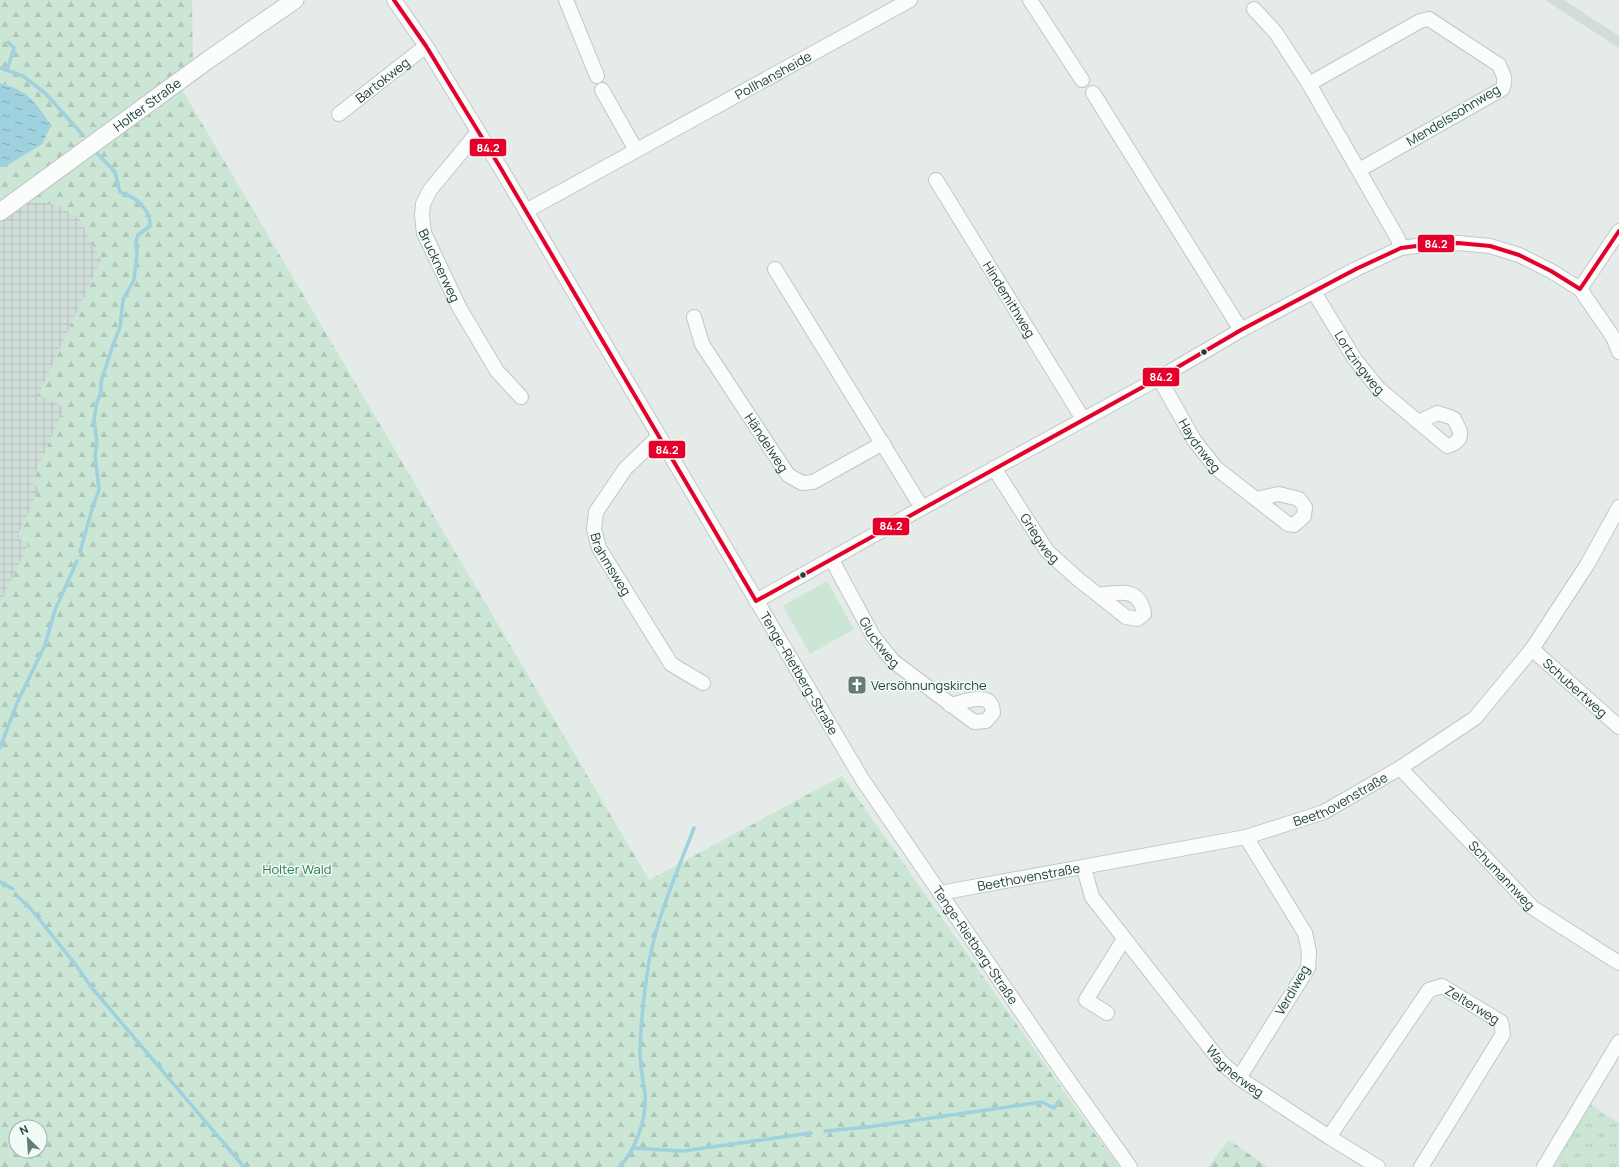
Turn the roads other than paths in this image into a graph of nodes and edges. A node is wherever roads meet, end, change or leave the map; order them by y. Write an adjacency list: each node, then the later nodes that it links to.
1 (295, 0): 19 (street, Holter Straße)
2 (394, 0): 7 (street, Tenge-Rietberg-Straße)
3 (566, 0): 8 (street)
4 (910, 0): 15 (street, Pollhansheide)
5 (1030, 0): 9 (street)
6 (1254, 9): 10 (street)
7 (426, 46): 13 (street, Bartokweg); 14 (street, Tenge-Rietberg-Straße)
8 (597, 76)
9 (1082, 80)
10 (1309, 84): 16 (street); 16 (street, Mendelssohnweg)
11 (602, 90): 15 (street)
12 (1093, 92): 26 (street)
13 (339, 114)
14 (478, 132): 18 (street, Tenge-Rietberg-Straße); 30 (street, Brucknerweg)
15 (636, 150): 18 (street, Pollhansheide)
16 (1359, 170): 21 (street)
17 (936, 180): 31 (street, Hindemithweg)
18 (526, 211): 33 (street, Tenge-Rietberg-Straße)
19 (0, 212)
20 (1619, 231): 23 (street)
21 (1400, 248): 23 (street); 24 (street)
22 (775, 269): 34 (street)
23 (1580, 289): 27 (street)
24 (1314, 292): 26 (street); 32 (street, Lortzingweg)
25 (694, 317): 34 (street, Händelweg)
26 (1241, 330): 29 (street)
27 (1616, 336): 28 (street)
28 (1619, 352)
29 (1159, 378): 31 (street); 36 (street, Haydnweg)
30 (521, 397)
31 (1083, 419): 35 (street)
32 (1418, 422)
33 (658, 437): 41 (street, Tenge-Rietberg-Straße); 43 (street, Brahmsweg)
34 (883, 443): 37 (street)
35 (994, 468): 37 (street); 40 (street, Griegweg)
36 (1256, 499)
37 (922, 508): 39 (street)
38 (1619, 508): 42 (street, Beethovenstraße)
39 (832, 560): 41 (street); 44 (street, Gluckweg)
40 (1099, 595)
41 (756, 601): 49 (street, Tenge-Rietberg-Straße)
42 (1532, 649): 45 (street, Schubertweg); 46 (street, Beethovenstraße)
43 (703, 683)
44 (950, 705)
45 (1619, 727)
46 (1400, 768): 47 (street, Beethovenstraße); 51 (street, Schumannweg)
47 (1246, 838): 48 (street, Beethovenstraße); 54 (street, Verdiweg)
48 (1084, 868): 49 (street, Beethovenstraße); 50 (street, Wagnerweg)
49 (940, 893): 56 (street, Tenge-Rietberg-Straße)
50 (1124, 939): 52 (street); 54 (street, Wagnerweg)
51 (1619, 964)
52 (1107, 1013)
53 (1619, 1042): 59 (street)
54 (1239, 1078): 55 (street, Wagnerweg)
55 (1329, 1137): 57 (street, Wagnerweg); 58 (street, Zelterweg)
56 (1130, 1167)
57 (1378, 1167)
58 (1421, 1167)
59 (1544, 1167)

